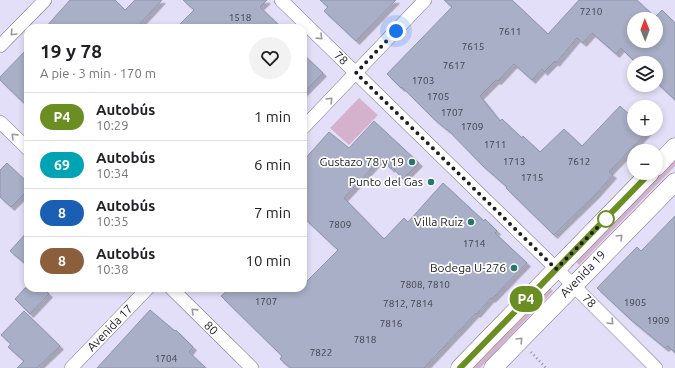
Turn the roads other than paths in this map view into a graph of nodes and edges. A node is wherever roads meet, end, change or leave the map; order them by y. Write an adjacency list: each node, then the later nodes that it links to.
1 (45, 0): 6 (street, one-way to 6)
2 (281, 0): 4 (street, 78, one-way to 4)
3 (425, 0): 7 (street)
4 (306, 24)
5 (307, 25): 7 (street, 78, one-way to 7)
6 (0, 46)
7 (356, 73): 9 (street, one-way to 7); 15 (street, 78)
8 (0, 122): 10 (street, one-way to 8)
9 (307, 124)
10 (24, 145)
11 (675, 147): 12 (main road)
12 (663, 160)
13 (643, 180): 15 (main road, Avenida 19)
14 (675, 182): 16 (main road, Avenida 19, one-way to 14)
15 (556, 269): 16 (street, 78); 21 (main road, Avenida 19)
16 (573, 285): 22 (main road, Avenida 19, one-way to 16); 23 (street, 78, one-way to 23)
17 (144, 292): 19 (street, Avenida 17)
18 (175, 292): 20 (street, 80, one-way to 18)
19 (71, 368)
20 (252, 368)
21 (460, 368)
22 (493, 368)
23 (656, 368)

